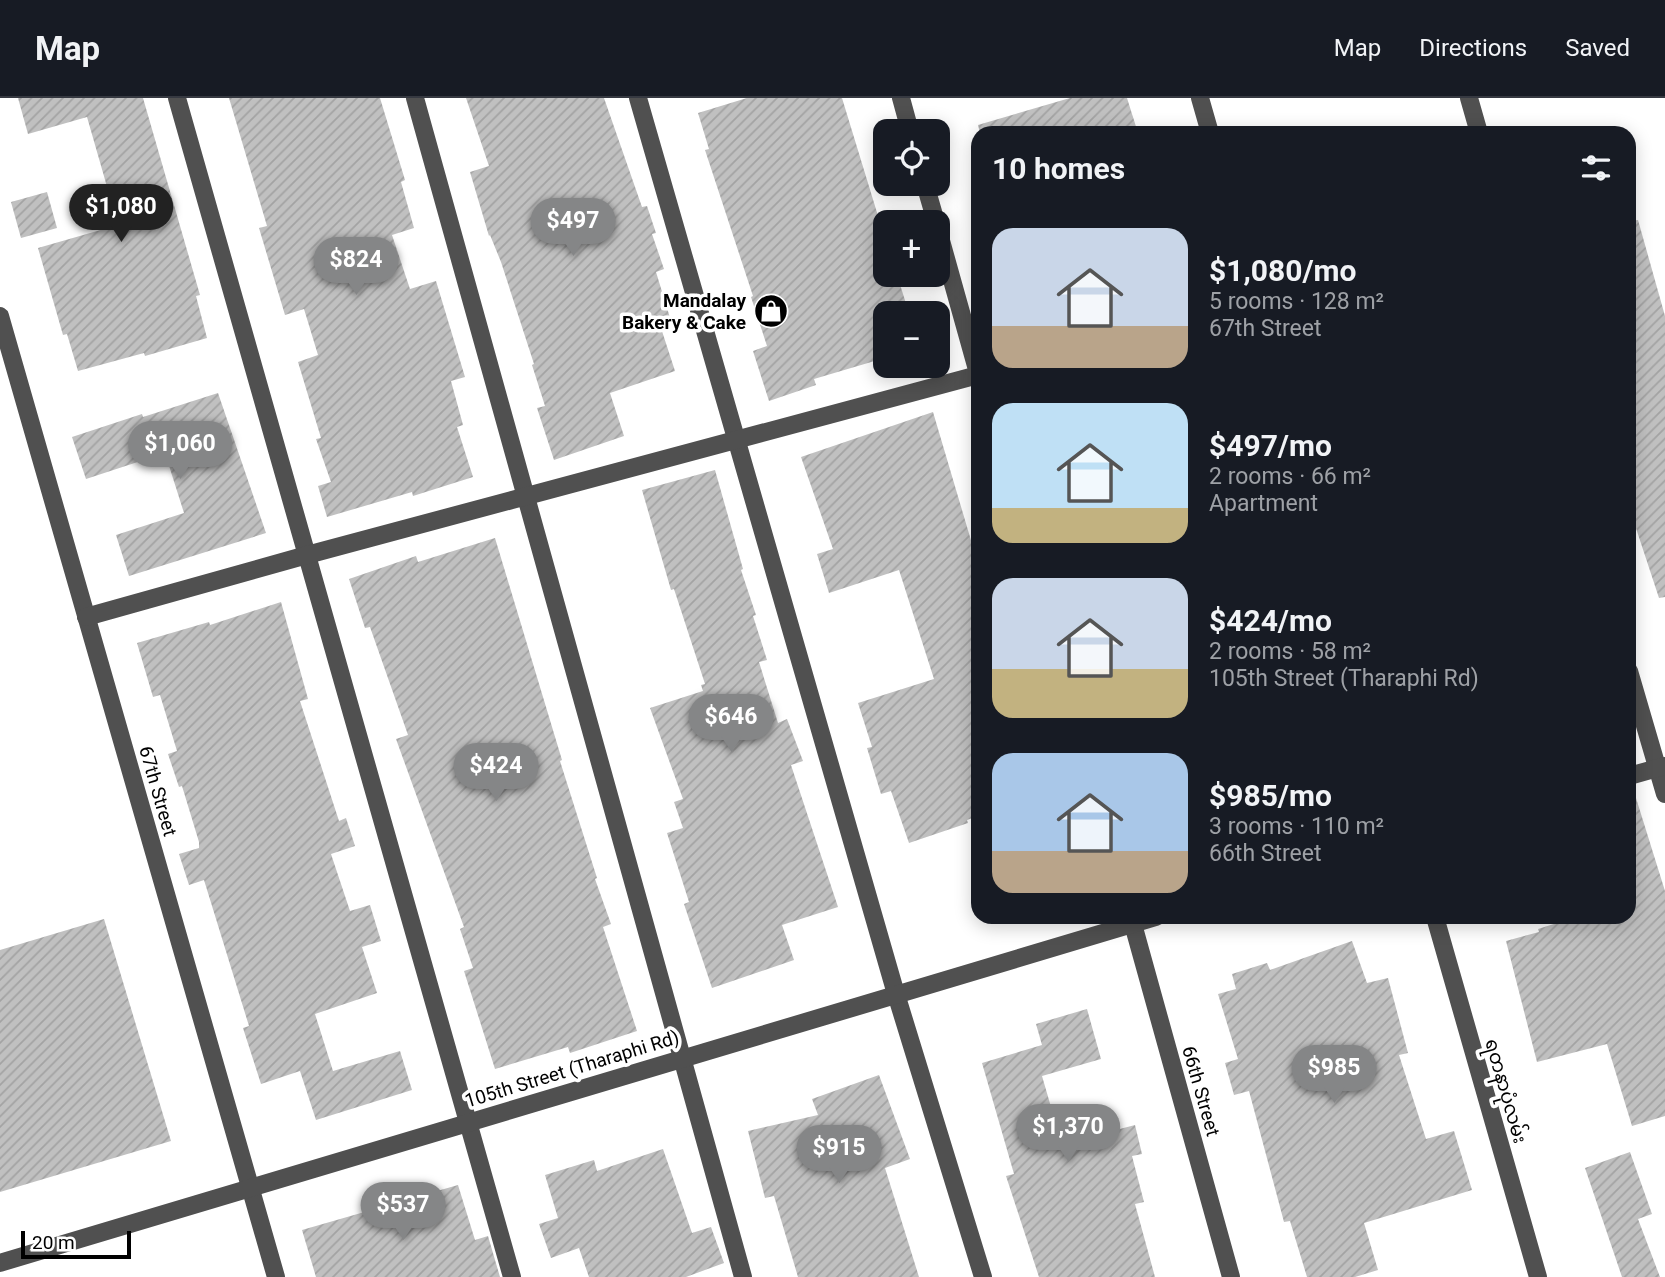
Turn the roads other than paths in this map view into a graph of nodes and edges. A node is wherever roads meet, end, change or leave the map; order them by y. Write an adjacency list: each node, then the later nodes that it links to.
1 (177, 98): 16 (street)
2 (415, 98): 15 (street)
3 (638, 98): 14 (street)
4 (901, 98): 7 (street)
5 (1200, 98): 8 (street)
6 (1469, 98): 9 (street)
7 (907, 119)
8 (1208, 126)
9 (1477, 126)
10 (950, 273): 12 (street)
11 (0, 316): 17 (street, 67th Street)
12 (971, 349)
13 (971, 376): 14 (street)
14 (737, 440): 15 (street); 25 (street)
15 (525, 498): 16 (street); 26 (street)
16 (307, 555): 17 (street); 27 (street)
17 (86, 617): 28 (street, 67th Street)
18 (1636, 692): 19 (street)
19 (1661, 767): 20 (street); 21 (street)
20 (1636, 774)
21 (1665, 794)
22 (1119, 924): 25 (street, 105th Street (Tharaphi Rd))
23 (1133, 924): 34 (street, 66th Street)
24 (1437, 924): 35 (street, ရတနာပုံလမ်း)
25 (896, 994): 26 (street, 105th Street (Tharaphi Rd)); 33 (street)
26 (680, 1058): 27 (street, 105th Street (Tharaphi Rd)); 32 (street)
27 (467, 1121): 28 (street, 105th Street (Tharaphi Rd)); 31 (street)
28 (250, 1186): 29 (street, 105th Street (Tharaphi Rd)); 30 (street, 67th Street)
29 (0, 1263)
30 (276, 1277)
31 (512, 1277)
32 (743, 1277)
33 (983, 1277)
34 (1231, 1277)
35 (1538, 1277)

